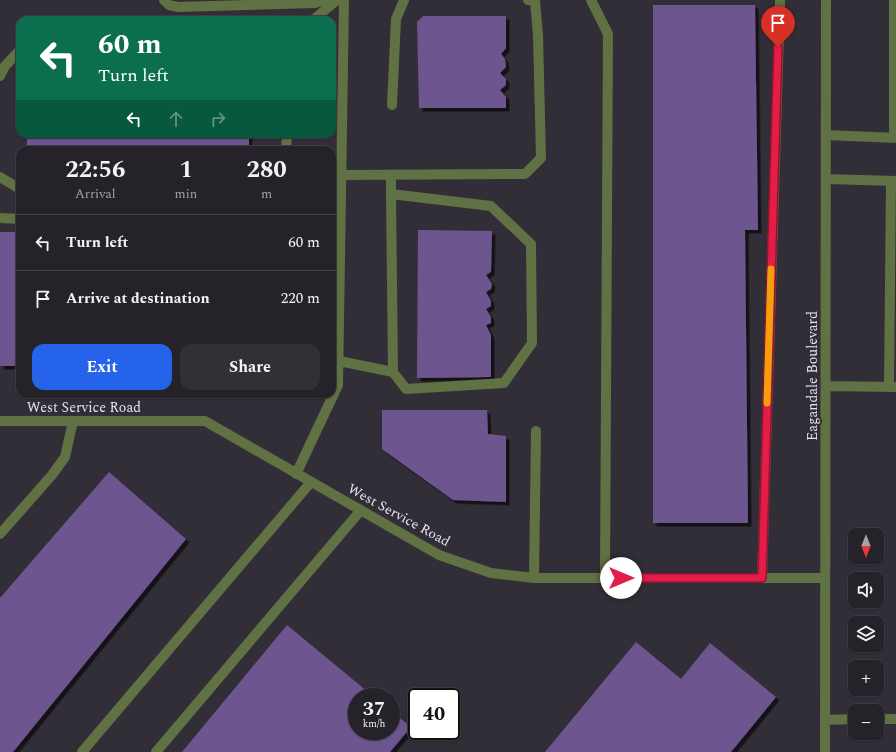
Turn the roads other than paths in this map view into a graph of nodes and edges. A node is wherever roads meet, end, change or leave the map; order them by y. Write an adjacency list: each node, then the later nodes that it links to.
1 (164, 0): 2 (street)
2 (324, 0)
3 (337, 0): 11 (street)
4 (344, 0): 17 (street)
5 (404, 0): 14 (street)
6 (528, 0): 18 (street)
7 (591, 0): 42 (street)
8 (780, 0): 43 (street)
9 (826, 0): 15 (street, Eagandale Boulevard)
10 (894, 0): 16 (street)
11 (317, 16)
12 (16, 54): 13 (street)
13 (0, 76)
14 (392, 105)
15 (826, 135): 16 (street); 20 (street, Eagandale Boulevard)
16 (895, 138)
17 (342, 175): 18 (street); 23 (street)
18 (391, 175): 24 (street)
19 (0, 177): 22 (street)
20 (826, 179): 21 (street); 30 (street, Eagandale Boulevard)
21 (893, 181): 31 (street)
22 (16, 187)
23 (337, 194): 27 (street)
24 (391, 194): 29 (street); 29 (street)
25 (0, 218): 26 (street)
26 (16, 219)
27 (336, 221): 28 (street)
28 (339, 361): 29 (street); 32 (street)
29 (393, 372)
30 (826, 386): 31 (street); 44 (street, Eagandale Boulevard)
31 (892, 387)
32 (336, 389)
33 (332, 398): 37 (street)
34 (0, 421): 35 (street, West Service Road)
35 (73, 421): 37 (street, West Service Road); 40 (street)
36 (536, 431): 41 (street)
37 (296, 474): 38 (street, West Service Road)
38 (311, 482): 39 (street, West Service Road); 49 (street)
39 (361, 510): 41 (street, West Service Road); 50 (street)
40 (0, 534)
41 (534, 578): 42 (street, West Service Road)
42 (605, 578): 43 (street, West Service Road)
43 (762, 578): 44 (street, West Service Road)
44 (825, 578): 48 (street, Eagandale Boulevard)
45 (848, 719): 48 (street)
46 (884, 719): 47 (street)
47 (896, 719)
48 (825, 720): 51 (street, Eagandale Boulevard)
49 (82, 752)
50 (156, 752)
51 (825, 752)

